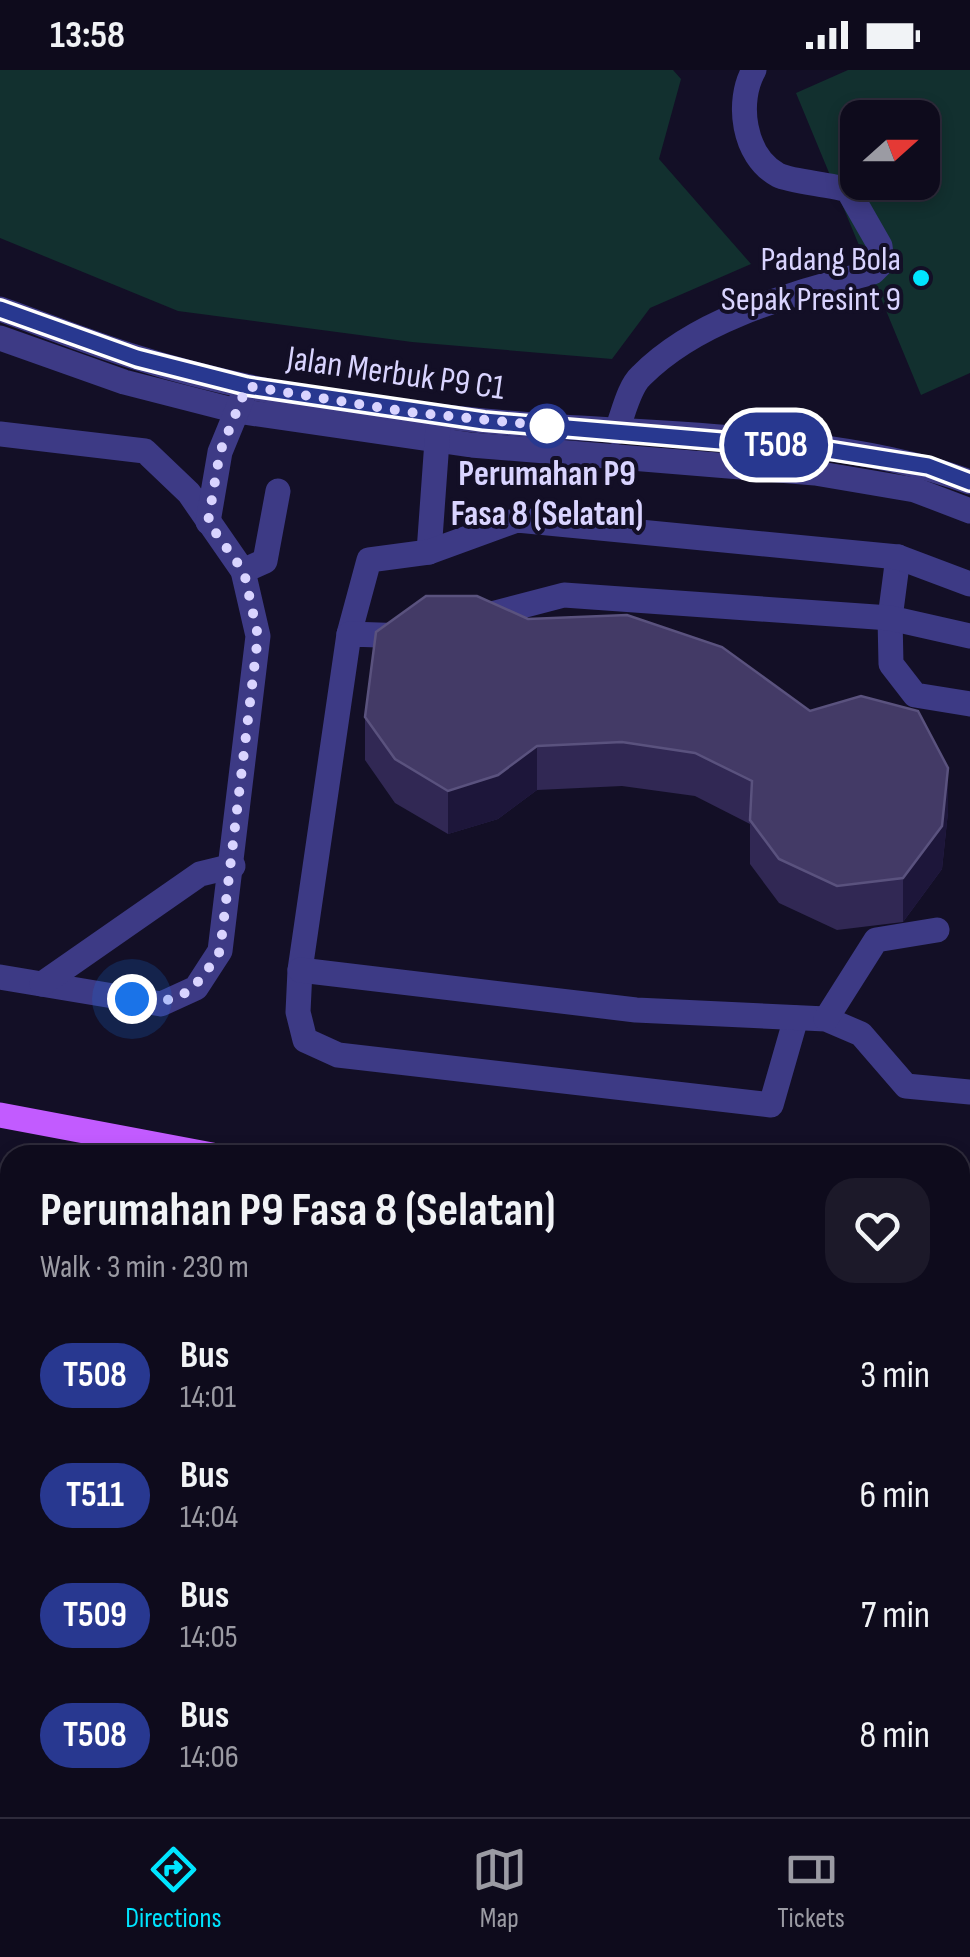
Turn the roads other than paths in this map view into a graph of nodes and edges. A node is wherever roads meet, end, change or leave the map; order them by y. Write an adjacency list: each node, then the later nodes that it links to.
1 (754, 70): 7 (street)
2 (0, 309): 4 (street, Jalan Merbuk P9 C1)
3 (0, 338): 5 (street, Jalan Merbuk P9 C1)
4 (247, 386): 5 (street); 6 (street, Jalan Merbuk P9 C1)
5 (237, 411): 6 (street, Jalan Merbuk P9 C1); 12 (street)
6 (438, 428): 7 (street, Jalan Merbuk P9 C1); 11 (street, Jalan Merbuk P9 C1); 13 (street)
7 (616, 432): 9 (street, Jalan Merbuk P9 C1)
8 (0, 434): 12 (street)
9 (970, 482)
10 (278, 490): 15 (street)
11 (970, 511)
12 (208, 522): 15 (street)
13 (429, 552): 14 (street); 18 (street)
14 (898, 557): 16 (street); 17 (street)
15 (244, 572): 21 (street)
16 (970, 584)
17 (890, 618): 18 (street); 19 (street); 20 (street)
18 (350, 634): 23 (street)
19 (970, 636)
20 (970, 704)
21 (233, 866): 25 (street); 25 (street)
22 (938, 930): 27 (street)
23 (300, 970): 26 (street); 26 (street)
24 (0, 977): 25 (street)
25 (42, 984)
26 (796, 1018): 27 (street)
27 (826, 1020): 28 (street)
28 (970, 1092)
29 (0, 1114): 30 (main road)
30 (160, 1145)

